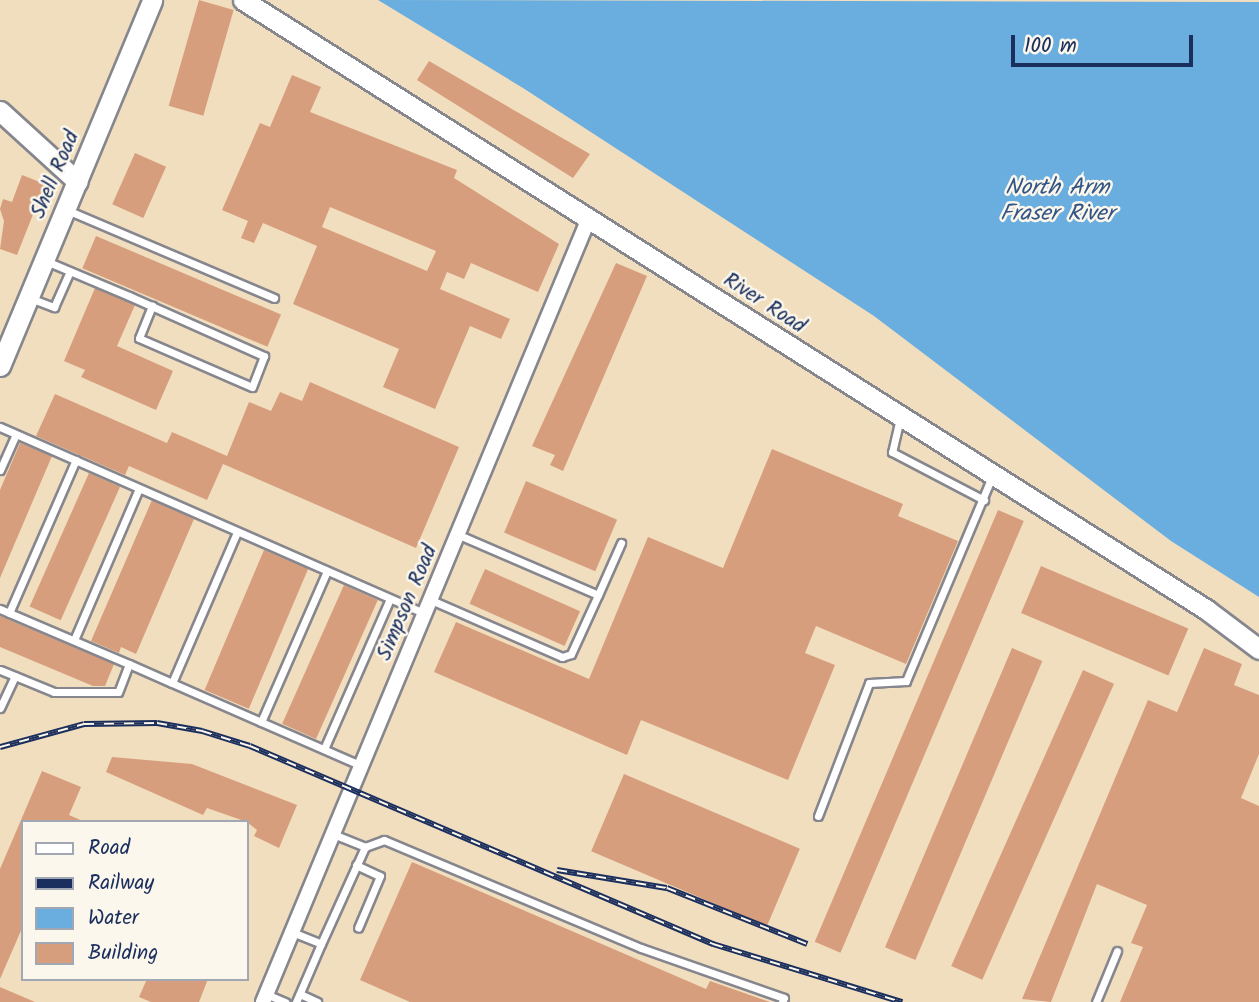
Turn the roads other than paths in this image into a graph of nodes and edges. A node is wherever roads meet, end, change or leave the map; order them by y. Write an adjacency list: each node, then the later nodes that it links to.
1 (152, 0): 4 (street, Shell Road)
2 (243, 0): 6 (street, River Road)
3 (0, 111): 4 (street)
4 (78, 182): 5 (street, Shell Road)
5 (66, 209): 7 (street, Shell Road); 10 (lane)
6 (589, 218): 13 (street, River Road); 22 (street, Simpson Road)
7 (46, 260): 8 (lane); 9 (street, Shell Road)
8 (70, 271): 9 (lane); 11 (lane)
9 (30, 298): 12 (street, Shell Road)
10 (274, 298)
11 (152, 306): 11 (lane)
12 (0, 366)
13 (900, 418): 18 (street, River Road); 20 (lane)
14 (0, 427): 15 (lane)
15 (16, 433): 16 (lane); 17 (lane)
16 (76, 460): 19 (lane); 29 (lane)
17 (0, 470)
18 (993, 476): 20 (lane); 31 (street, River Road)
19 (139, 488): 21 (lane); 30 (lane)
20 (984, 500): 40 (lane)
21 (237, 532): 24 (lane); 35 (lane)
22 (459, 535): 25 (lane); 27 (street, Simpson Road)
23 (621, 543): 25 (lane)
24 (327, 571): 26 (lane); 37 (lane)
25 (598, 595): 27 (lane)
26 (390, 598): 27 (lane); 38 (lane)
27 (428, 607): 39 (street, Simpson Road)
28 (0, 608): 29 (lane)
29 (9, 612): 30 (lane)
30 (74, 640): 32 (lane)
31 (1259, 649)
32 (129, 664): 34 (lane); 35 (lane)
33 (0, 670): 34 (lane)
34 (15, 676): 36 (lane)
35 (172, 683): 37 (lane)
36 (0, 708)
37 (261, 722): 38 (lane)
38 (324, 749): 39 (lane)
39 (362, 766): 41 (street, Simpson Road)
40 (818, 816)
41 (333, 834): 42 (lane); 45 (street, Simpson Road)
42 (365, 847): 43 (lane); 52 (lane)
43 (356, 865): 44 (lane); 46 (lane)
44 (358, 928)
45 (292, 932): 46 (lane); 48 (street, Simpson Road)
46 (321, 944): 49 (lane)
47 (1117, 951): 53 (lane)
48 (264, 998): 50 (lane)
49 (298, 998): 51 (lane)
50 (285, 1002)
51 (317, 1002)
52 (782, 1002)
53 (1096, 1002)

